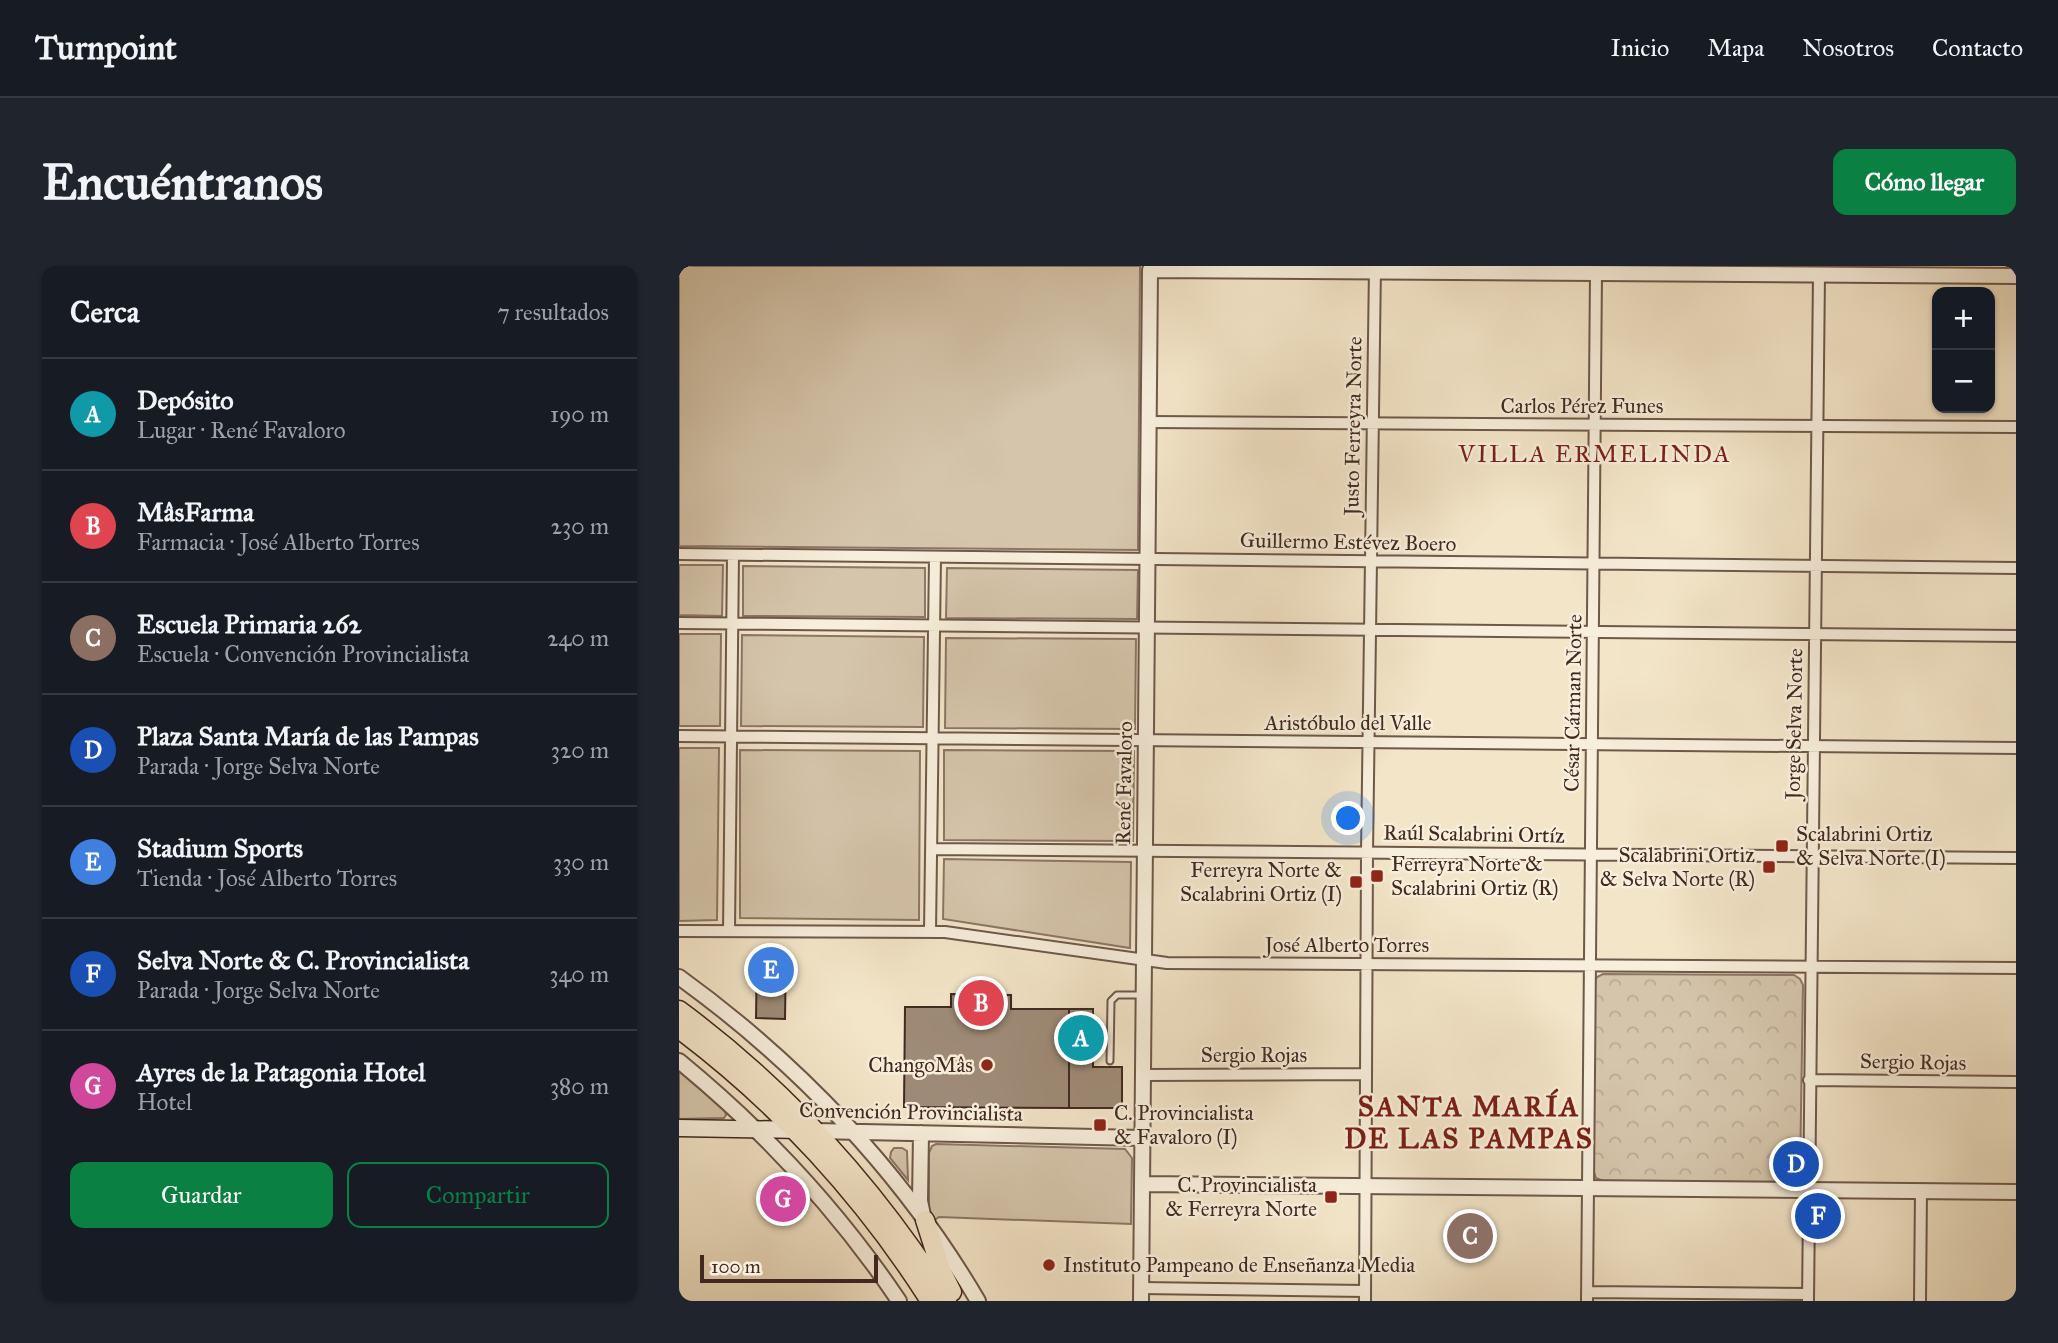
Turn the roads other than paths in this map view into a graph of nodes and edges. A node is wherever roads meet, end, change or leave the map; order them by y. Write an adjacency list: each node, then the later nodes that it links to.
1 (1150, 268): 2 (street); 6 (street, René Favaloro)
2 (1375, 269): 3 (street); 7 (street, Justo Ferreyra Norte)
3 (1596, 273): 4 (street); 8 (street, César Cárman Norte)
4 (1819, 274): 5 (street); 9 (street, Jorge Selva Norte)
5 (2016, 276)
6 (1149, 422): 7 (street, Carlos Pérez Funes); 14 (street, René Favaloro)
7 (1373, 424): 8 (street, Carlos Pérez Funes); 15 (street, Justo Ferreyra Norte)
8 (1595, 425): 9 (street, Carlos Pérez Funes); 16 (street, César Cárman Norte)
9 (1817, 426): 10 (street, Carlos Pérez Funes); 17 (street, Jorge Selva Norte)
10 (2016, 427)
11 (679, 554): 12 (street, Guillermo Estévez Boero)
12 (733, 555): 13 (street, Guillermo Estévez Boero); 20 (street)
13 (935, 557): 14 (street, Guillermo Estévez Boero); 21 (street)
14 (1147, 559): 15 (street, Guillermo Estévez Boero); 22 (street, René Favaloro)
15 (1371, 562): 16 (street, Guillermo Estévez Boero); 23 (street, Justo Ferreyra Norte)
16 (1593, 564): 17 (street, Guillermo Estévez Boero); 24 (street, César Cárman Norte)
17 (1815, 566): 18 (street, Guillermo Estévez Boero); 25 (street, Jorge Selva Norte)
18 (2016, 568)
19 (679, 623): 20 (street)
20 (732, 624): 21 (street); 28 (street)
21 (935, 626): 22 (street); 29 (street)
22 (1147, 628): 23 (street); 30 (street, René Favaloro)
23 (1370, 630): 24 (street); 31 (street, Justo Ferreyra Norte)
24 (1592, 632): 25 (street); 32 (street, César Cárman Norte)
25 (1814, 634): 26 (street); 33 (street, Jorge Selva Norte)
26 (2016, 636)
27 (679, 736): 28 (street, Aristóbulo del Valle)
28 (731, 736): 29 (street, Aristóbulo del Valle); 42 (street)
29 (933, 738): 30 (street, Aristóbulo del Valle); 35 (street)
30 (1146, 740): 31 (street, Aristóbulo del Valle); 36 (street, René Favaloro)
31 (1369, 742): 32 (street, Aristóbulo del Valle); 37 (street, Justo Ferreyra Norte)
32 (1591, 744): 33 (street, Aristóbulo del Valle); 38 (street, César Cárman Norte)
33 (1813, 746): 34 (street, Aristóbulo del Valle); 39 (street, Jorge Selva Norte)
34 (2016, 748)
35 (932, 849): 36 (street, Raúl Scalabrini Ortíz); 43 (street)
36 (1145, 851): 37 (street, Raúl Scalabrini Ortíz); 44 (street, René Favaloro)
37 (1367, 853): 38 (street, Raúl Scalabrini Ortíz); 45 (street, Justo Ferreyra Norte)
38 (1590, 855): 39 (street, Raúl Scalabrini Ortíz); 46 (street, César Cárman Norte)
39 (1811, 856): 40 (street, Raúl Scalabrini Ortíz); 47 (street, Jorge Selva Norte)
40 (2016, 858)
41 (679, 931): 42 (street, José Alberto Torres)
42 (729, 931): 43 (street, José Alberto Torres)
43 (930, 931): 44 (street, José Alberto Torres)
44 (1143, 961): 45 (street, José Alberto Torres); 50 (street, René Favaloro)
45 (1367, 964): 46 (street, José Alberto Torres); 59 (street, Justo Ferreyra Norte)
46 (1590, 966): 47 (street, José Alberto Torres); 73 (street, César Cárman Norte)
47 (1810, 967): 48 (street, José Alberto Torres); 61 (street, Jorge Selva Norte)
48 (2016, 968)
49 (679, 976): 67 (street)
50 (1143, 995): 57 (lane); 60 (street, René Favaloro)
51 (679, 999): 58 (highway)
52 (679, 1010): 58 (highway)
53 (679, 1028): 55 (highway)
54 (679, 1035): 55 (highway)
55 (698, 1043): 65 (highway)
56 (679, 1061): 64 (street)
57 (1110, 1061)
58 (756, 1073): 66 (highway)
59 (1366, 1074): 60 (street, Sergio Rojas); 72 (street, Justo Ferreyra Norte)
60 (1143, 1075): 69 (street, René Favaloro)
61 (1809, 1080): 62 (street, Sergio Rojas); 74 (street, Jorge Selva Norte)
62 (2016, 1082)
63 (679, 1128): 64 (main road, Convención Provincialista)
64 (756, 1129): 65 (main road, Convención Provincialista); 82 (street)
65 (794, 1130): 66 (main road, Convención Provincialista); 70 (highway)
66 (815, 1131): 67 (street, Convención Provincialista); 85 (highway)
67 (851, 1132): 68 (street, Convención Provincialista); 77 (street)
68 (921, 1133): 69 (street, Convención Provincialista); 77 (street)
69 (1142, 1138): 71 (street, René Favaloro)
70 (839, 1179): 83 (highway); 84 (highway)
71 (1142, 1184): 72 (street); 78 (street, René Favaloro)
72 (1366, 1186): 73 (street); 79 (street, Justo Ferreyra Norte)
73 (1588, 1189): 74 (street); 80 (street, César Cárman Norte)
74 (1807, 1190): 75 (street); 81 (street, Jorge Selva Norte)
75 (1921, 1191): 76 (street); 88 (street)
76 (2016, 1192)
77 (925, 1220): 86 (highway); 87 (street)
78 (1141, 1295): 79 (street)
79 (1365, 1296)
80 (1587, 1297): 81 (street)
81 (1808, 1298)
82 (898, 1301)
83 (917, 1301)
84 (930, 1301)
85 (947, 1301)
86 (957, 1301)
87 (978, 1301)
88 (1920, 1301)

